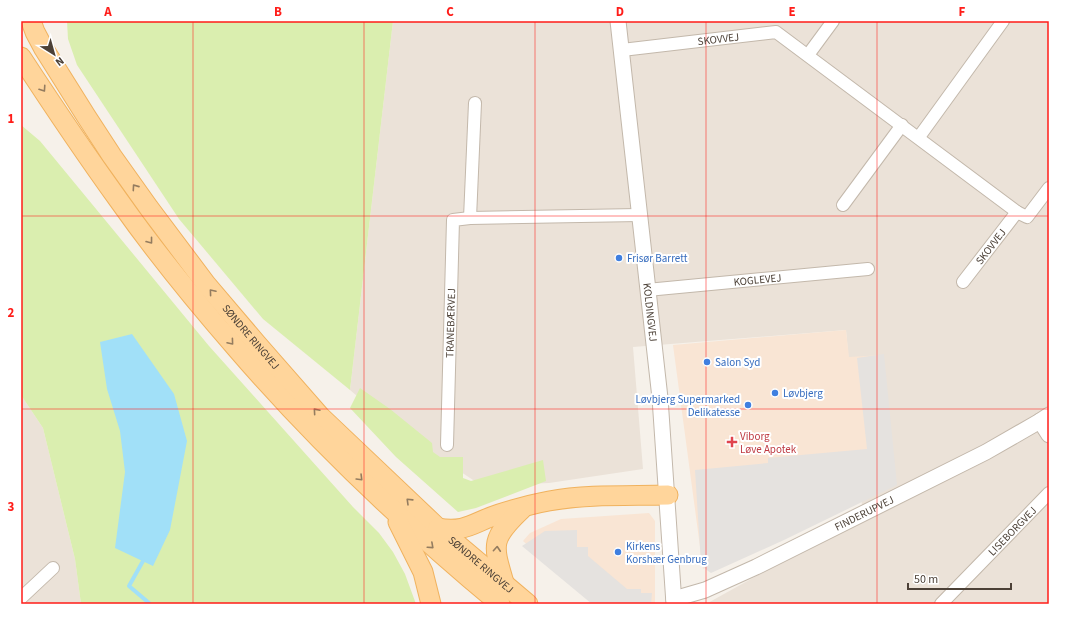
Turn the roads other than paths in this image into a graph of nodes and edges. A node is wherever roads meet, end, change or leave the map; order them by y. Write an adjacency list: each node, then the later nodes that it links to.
1 (30, 21): 26 (main road, SØNDRE RINGVEJ, one-way to 1)
2 (618, 21): 5 (street, KOLDINGVEJ)
3 (833, 21): 6 (street)
4 (1003, 21): 10 (street)
5 (622, 50): 6 (street, SKOVVEJ); 14 (street, KOLDINGVEJ)
6 (808, 55): 9 (street, SKOVVEJ)
7 (21, 57): 25 (main road, SØNDRE RINGVEJ, one-way to 25)
8 (475, 104): 15 (street)
9 (902, 125): 10 (street, SKOVVEJ); 12 (street)
10 (919, 137): 13 (street, SKOVVEJ)
11 (1049, 188): 13 (street)
12 (843, 205)
13 (1017, 212): 17 (street, SKOVVEJ)
14 (639, 215): 15 (street, TRANEBÆRVEJ); 18 (street, KOLDINGVEJ)
15 (470, 218): 21 (street, TRANEBÆRVEJ)
16 (868, 269): 18 (street, KOGLEVEJ)
17 (964, 282)
18 (647, 290): 23 (street, KOLDINGVEJ)
19 (1044, 418): 20 (street); 30 (street, FINDERUPVEJ)
20 (1049, 435)
21 (447, 445)
22 (1049, 493): 34 (street, LISEBORGVEJ)
23 (668, 495): 24 (main road); 30 (street, KOLDINGVEJ)
24 (525, 507): 26 (main road); 28 (main road, one-way to 24)
25 (392, 510): 31 (main road); 32 (main road, SØNDRE RINGVEJ, one-way to 32)
26 (438, 528): 28 (main road, SØNDRE RINGVEJ)
27 (52, 568): 29 (street)
28 (505, 586): 33 (main road, SØNDRE RINGVEJ)
29 (21, 598)
30 (674, 602)
31 (431, 604)
32 (500, 604)
33 (528, 604)
34 (941, 604)

